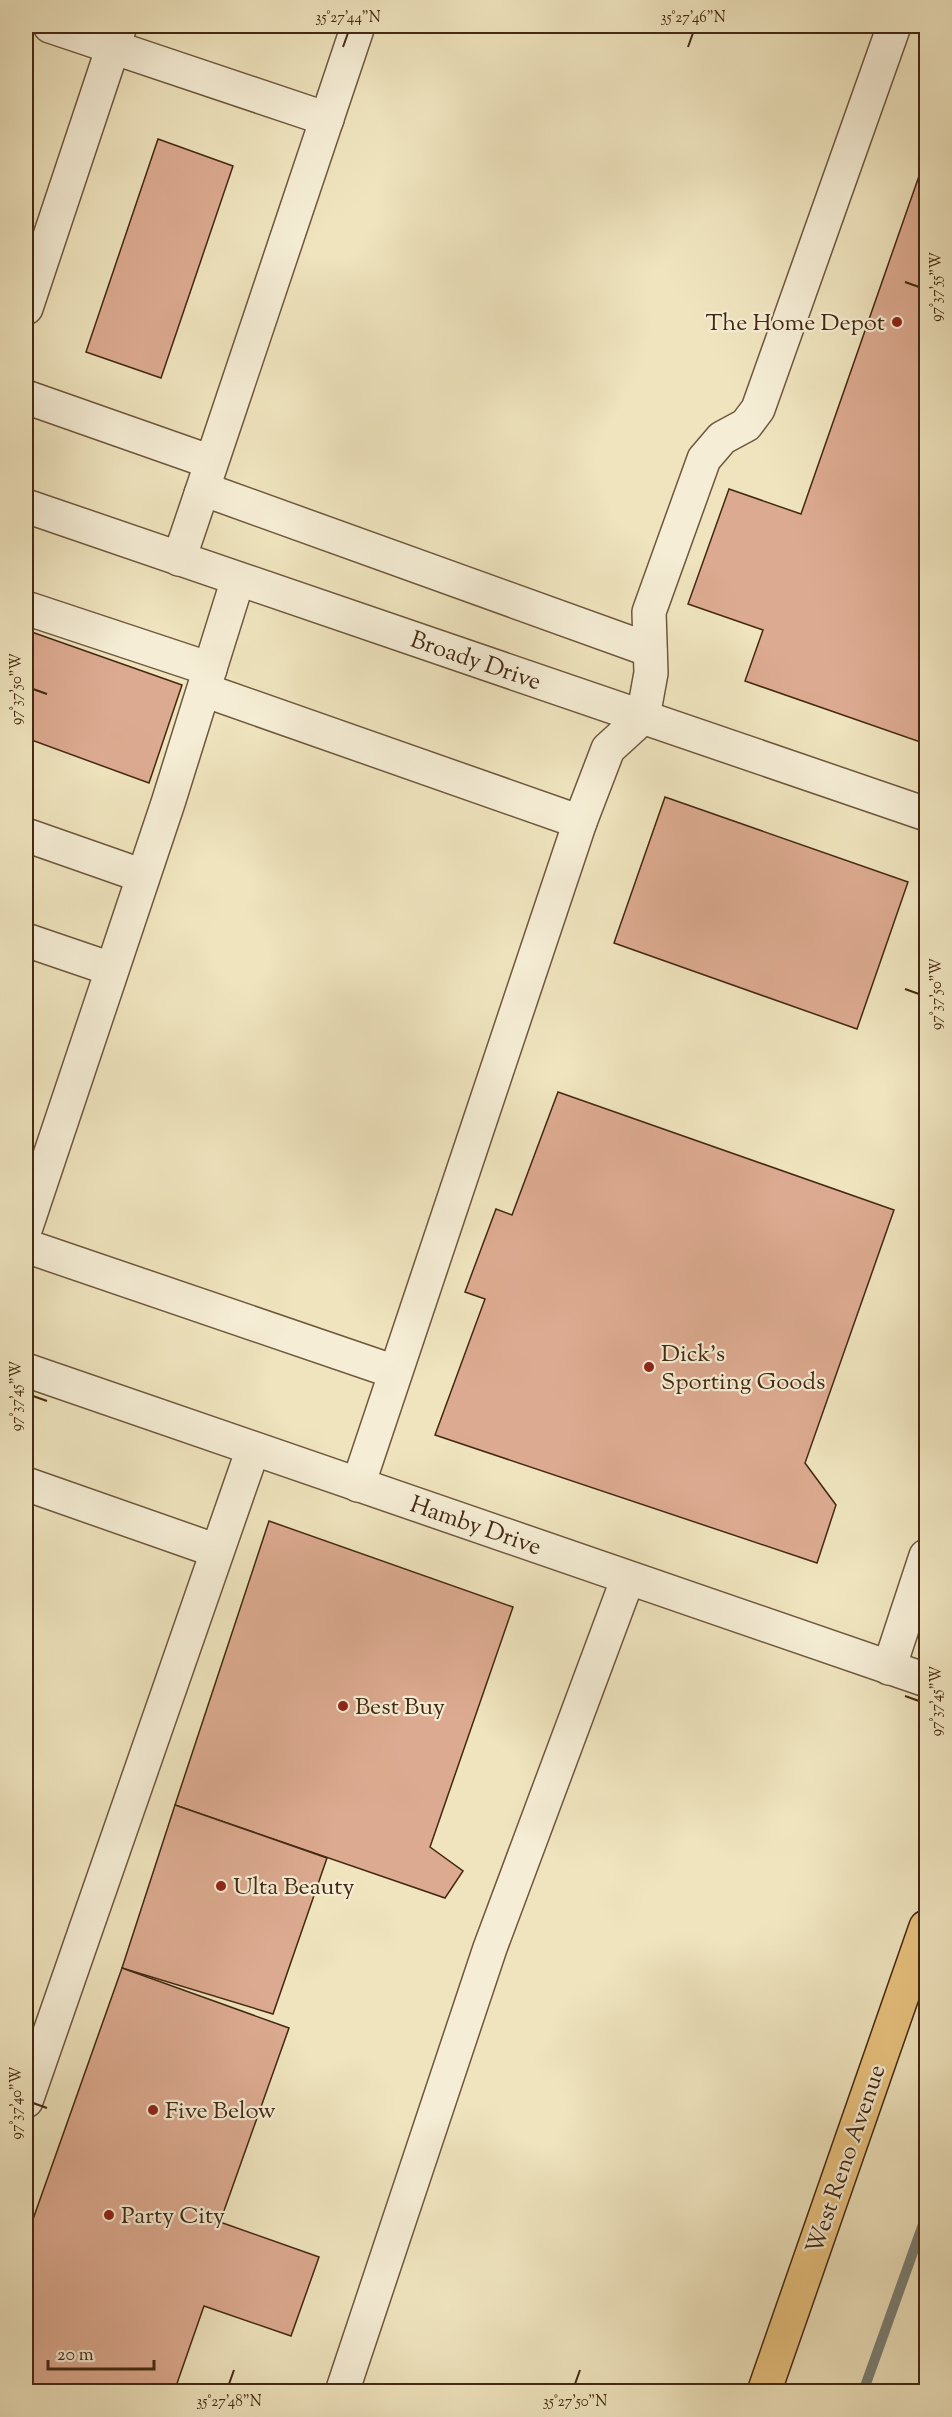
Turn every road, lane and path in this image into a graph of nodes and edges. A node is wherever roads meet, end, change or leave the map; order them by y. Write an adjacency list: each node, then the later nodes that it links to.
1 (50, 26): 4 (street)
2 (358, 26): 5 (street)
3 (894, 26): 14 (street)
4 (117, 36): 5 (street); 6 (street)
5 (327, 119): 8 (street)
6 (26, 308)
7 (26, 397): 8 (street)
8 (211, 462): 9 (street)
9 (201, 494): 11 (street); 14 (street)
10 (26, 506): 11 (street, Broady Drive)
11 (179, 559): 12 (street, Broady Drive)
12 (238, 579): 15 (street); 16 (street, Broady Drive)
13 (26, 608): 15 (street)
14 (650, 650): 16 (street)
15 (207, 680): 18 (street); 20 (street)
16 (643, 717): 17 (street, Broady Drive); 18 (street)
17 (927, 814)
18 (580, 822): 26 (street)
19 (26, 835): 20 (street)
20 (143, 876): 22 (street)
21 (26, 940): 22 (street)
22 (111, 969): 23 (street)
23 (26, 1227)
24 (26, 1246): 26 (street)
25 (26, 1370): 27 (street, Hamby Drive)
26 (395, 1372): 29 (street)
27 (253, 1449): 29 (street, Hamby Drive); 30 (street)
28 (26, 1484): 30 (street)
29 (358, 1485): 32 (street, Hamby Drive)
30 (217, 1551): 36 (street)
31 (927, 1556): 33 (street)
32 (628, 1578): 33 (street, Hamby Drive); 37 (street)
33 (889, 1668): 34 (street, Hamby Drive)
34 (927, 1680)
35 (927, 1927): 38 (main road, West Reno Avenue)
36 (26, 2101)
37 (342, 2391)
38 (764, 2391)

